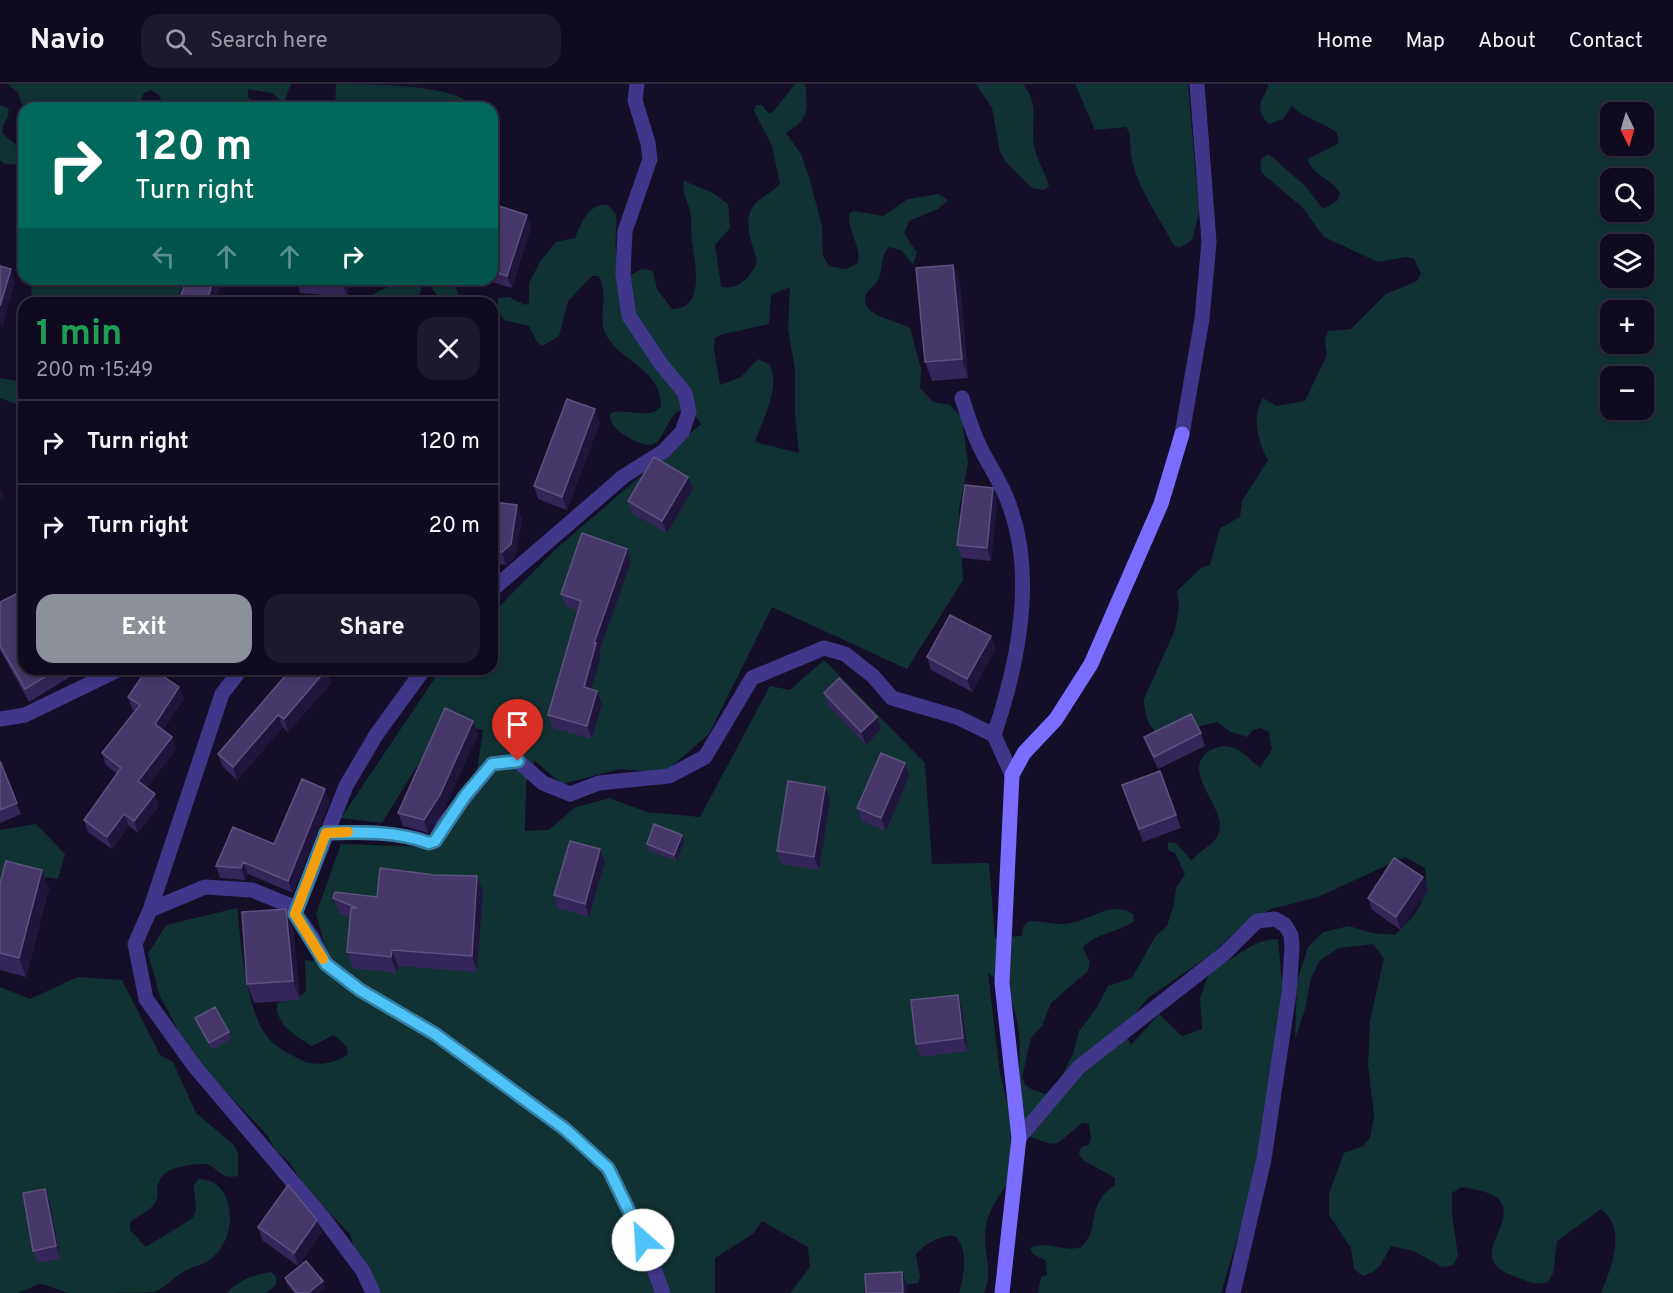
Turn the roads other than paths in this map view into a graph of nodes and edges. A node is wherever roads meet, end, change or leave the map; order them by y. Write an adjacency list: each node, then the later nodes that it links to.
1 (637, 84): 4 (street)
2 (1197, 84): 10 (street)
3 (962, 398): 9 (street)
4 (498, 585)
5 (108, 675): 8 (street)
6 (236, 675): 12 (street)
7 (420, 675): 11 (street)
8 (0, 719)
9 (994, 735): 10 (street); 11 (street)
10 (1012, 775): 14 (street)
11 (326, 833): 13 (street)
12 (150, 910): 13 (street); 15 (street)
13 (295, 914): 16 (street)
14 (1019, 1137): 17 (street); 18 (street)
15 (373, 1293)
16 (663, 1293)
17 (1002, 1293)
18 (1233, 1293)

